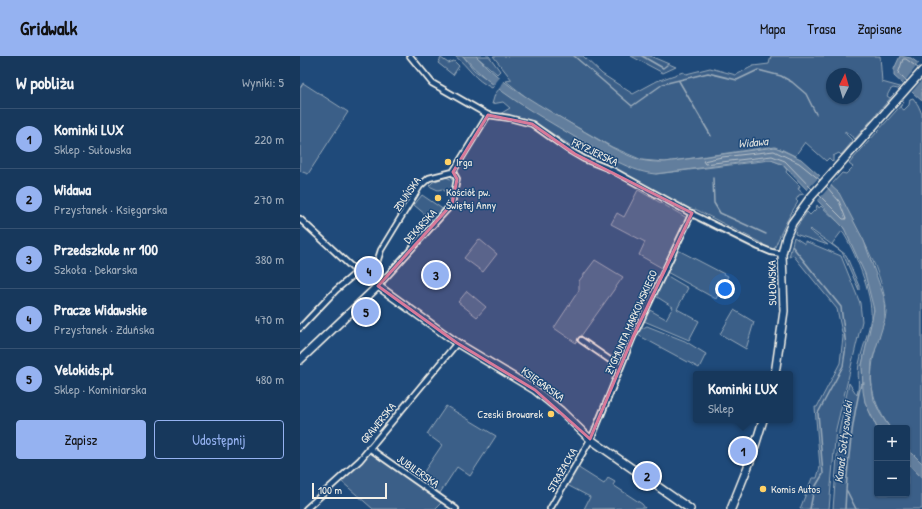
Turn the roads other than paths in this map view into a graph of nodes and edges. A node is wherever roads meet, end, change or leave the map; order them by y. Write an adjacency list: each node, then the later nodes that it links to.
1 (410, 56): 3 (street, FRYZJERSKA)
2 (922, 71): 7 (street, SUŁOWSKA)
3 (488, 115): 4 (street); 5 (street, FRYZJERSKA)
4 (453, 172): 9 (street, ZDUŃSKA); 10 (street, DEKARSKA)
5 (692, 214): 7 (street, FRYZJERSKA); 15 (street, ZYGMUNTA MARKOWSKIEGO)
6 (300, 219): 8 (street)
7 (782, 254): 16 (street, SUŁOWSKA)
8 (356, 273): 9 (street); 11 (street)
9 (371, 281): 10 (street)
10 (378, 286): 13 (street, KSIĘGARSKA); 14 (street)
11 (300, 328)
12 (581, 340): 15 (street)
13 (457, 342): 18 (street, KSIĘGARSKA); 19 (street, GRAWERSKA)
14 (300, 360)
15 (620, 368): 18 (street, ZYGMUNTA MARKOWSKIEGO)
16 (775, 371)
17 (763, 423): 24 (street)
18 (590, 439): 22 (street, STRAŻACKA); 23 (street, KSIĘGARSKA)
19 (369, 448): 20 (street, GRAWERSKA); 21 (street, JUBILERSKA)
20 (306, 509)
21 (456, 509)
22 (550, 509)
23 (690, 509)
24 (731, 509)

